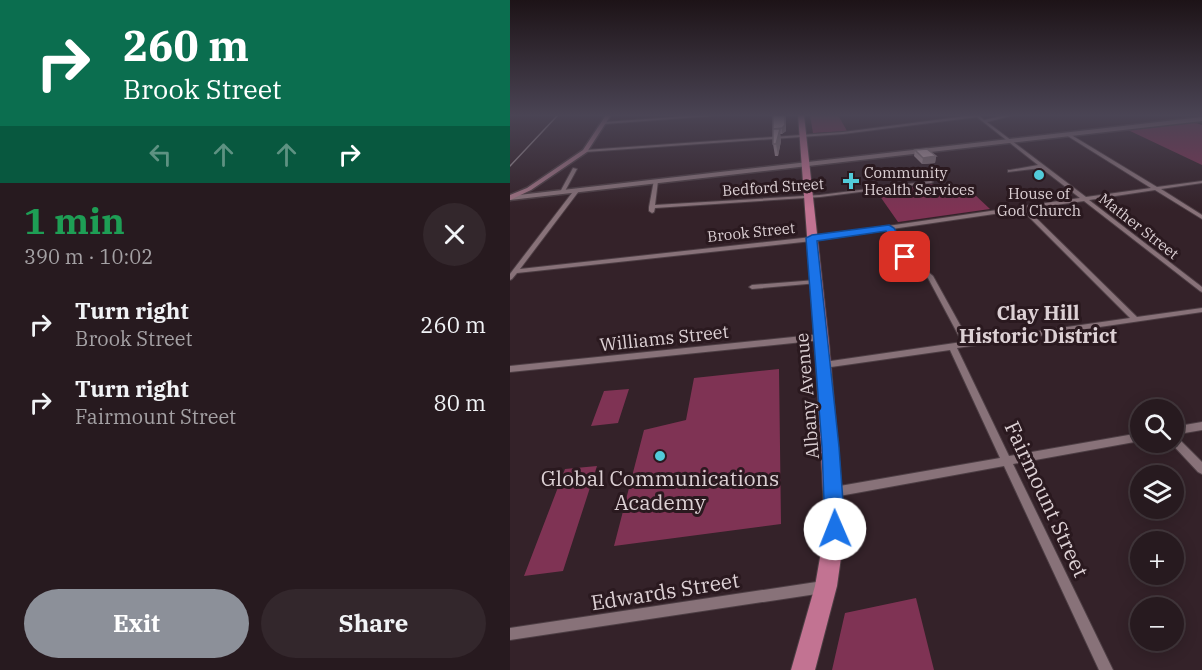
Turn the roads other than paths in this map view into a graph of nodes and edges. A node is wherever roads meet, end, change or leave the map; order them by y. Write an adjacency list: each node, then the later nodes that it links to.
1 (588, 146): 7 (main road)
2 (649, 146): 7 (street)
3 (803, 146): 8 (highway, Albany Avenue)
4 (962, 146): 8 (street)
5 (1016, 146): 9 (street, Mather Street)
6 (1087, 146): 16 (street)
7 (585, 151): 12 (main road)
8 (804, 164): 13 (street); 20 (highway, Albany Avenue)
9 (1043, 166): 11 (street); 22 (street, Mather Street)
10 (575, 169): 18 (street)
11 (1010, 171)
12 (538, 181): 19 (street); 21 (main road)
13 (656, 181): 17 (street); 20 (street, Bedford Street)
14 (931, 182): 20 (street, Bedford Street)
15 (1202, 182): 16 (street, Brook Street)
16 (1156, 188): 22 (street, Brook Street); 24 (street)
17 (577, 190): 18 (street); 27 (street)
18 (562, 192): 19 (street)
19 (553, 193): 21 (street)
20 (808, 197): 26 (highway, Albany Avenue)
21 (510, 198)
22 (1085, 199): 23 (street, Brook Street); 31 (street, Mather Street)
23 (1023, 208): 25 (street, Brook Street); 33 (street)
24 (1202, 217)
25 (889, 228): 26 (street, Brook Street); 35 (street)
26 (812, 238): 27 (street, Brook Street); 29 (highway, Albany Avenue)
27 (515, 271): 28 (street)
28 (510, 278)
29 (816, 282): 30 (street); 34 (highway, Albany Avenue)
30 (752, 287)
31 (1202, 290)
32 (1202, 310): 33 (street)
33 (1135, 319): 35 (street)
34 (822, 338): 37 (highway, Albany Avenue); 38 (street, Williams Street)
35 (966, 343): 36 (street)
36 (952, 346): 37 (street); 43 (street, Fairmount Street)
37 (824, 365): 45 (highway, Albany Avenue)
38 (510, 369)
39 (1202, 426): 40 (street)
40 (1184, 429)
41 (1130, 439): 43 (street)
42 (1184, 450): 44 (street)
43 (1008, 460): 45 (street); 49 (street, Fairmount Street)
44 (1202, 469)
45 (834, 492): 46 (highway, Albany Avenue)
46 (826, 586): 47 (street, Edwards Street); 48 (highway, Albany Avenue)
47 (510, 634)
48 (804, 670)
49 (1106, 670)

